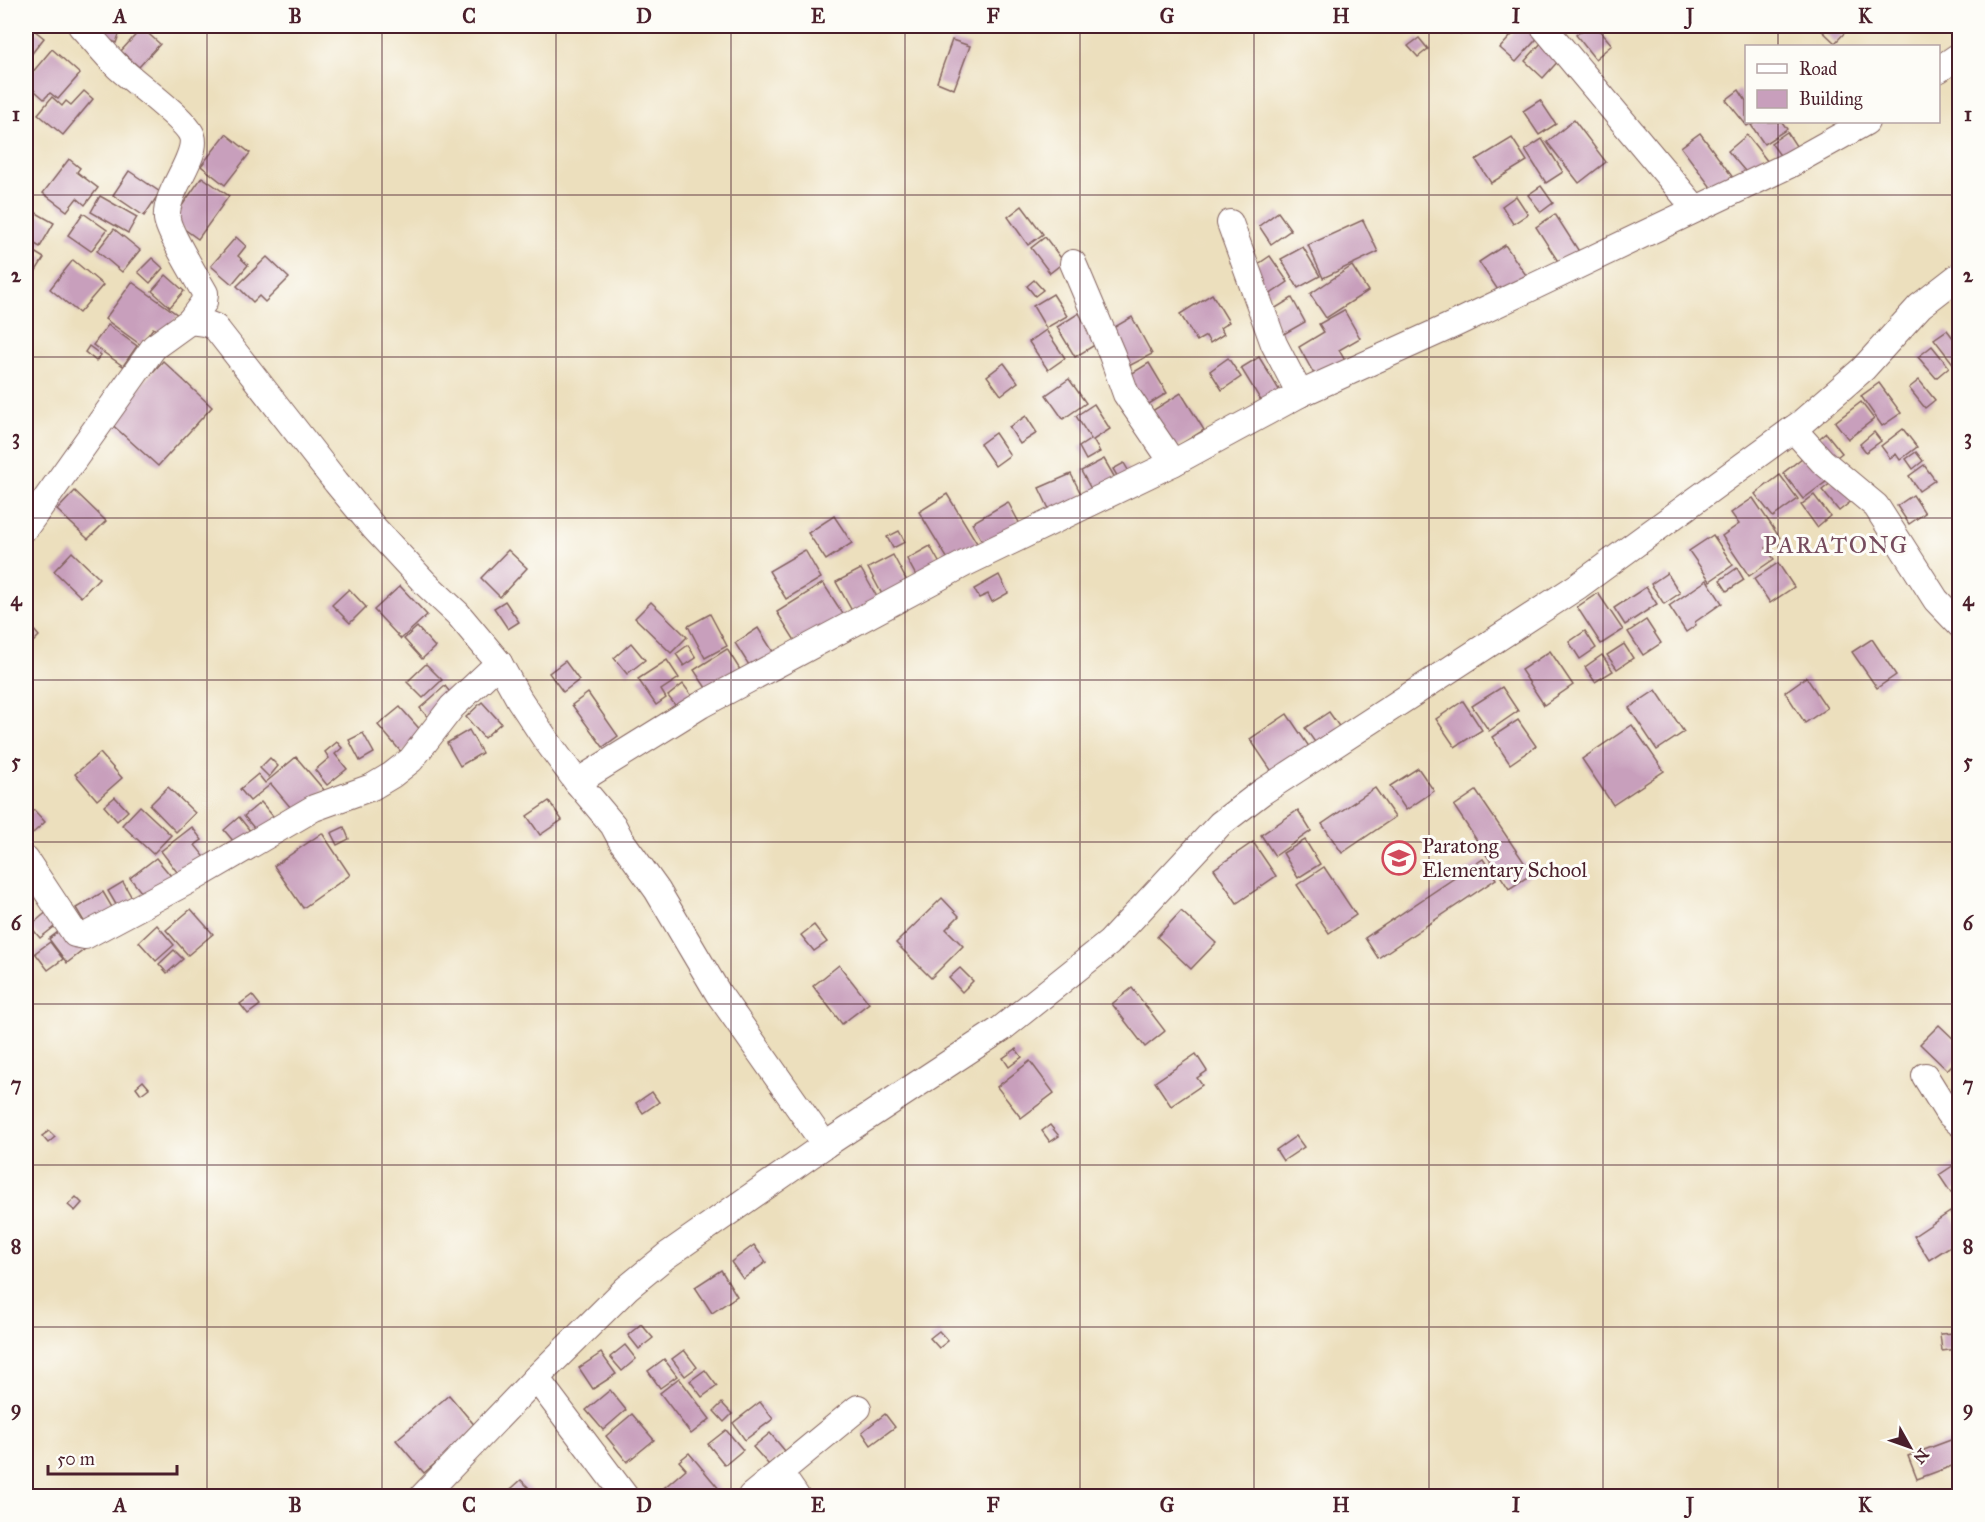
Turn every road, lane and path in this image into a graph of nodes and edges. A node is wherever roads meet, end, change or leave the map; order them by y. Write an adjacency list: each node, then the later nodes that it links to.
1 (81, 26): 10 (street)
2 (1543, 26): 6 (street)
3 (1959, 55): 4 (street)
4 (1940, 69)
5 (1864, 123): 6 (street)
6 (1695, 208): 11 (street)
7 (1230, 223): 11 (street)
8 (1073, 263): 13 (street)
9 (1959, 275): 12 (street)
10 (190, 321): 14 (street); 16 (street)
11 (1300, 394): 13 (street)
12 (1793, 429): 15 (street); 21 (street)
13 (1173, 463): 17 (street)
14 (26, 527)
15 (1959, 625)
16 (499, 663): 17 (street); 18 (street)
17 (577, 782): 21 (street)
18 (26, 860)
19 (1925, 1076): 20 (street)
20 (1959, 1124)
21 (825, 1145): 22 (street)
22 (536, 1378): 25 (street); 26 (street)
23 (858, 1408): 24 (street)
24 (780, 1473): 27 (street); 28 (street)
25 (423, 1497)
26 (625, 1497)
27 (751, 1497)
28 (796, 1497)

